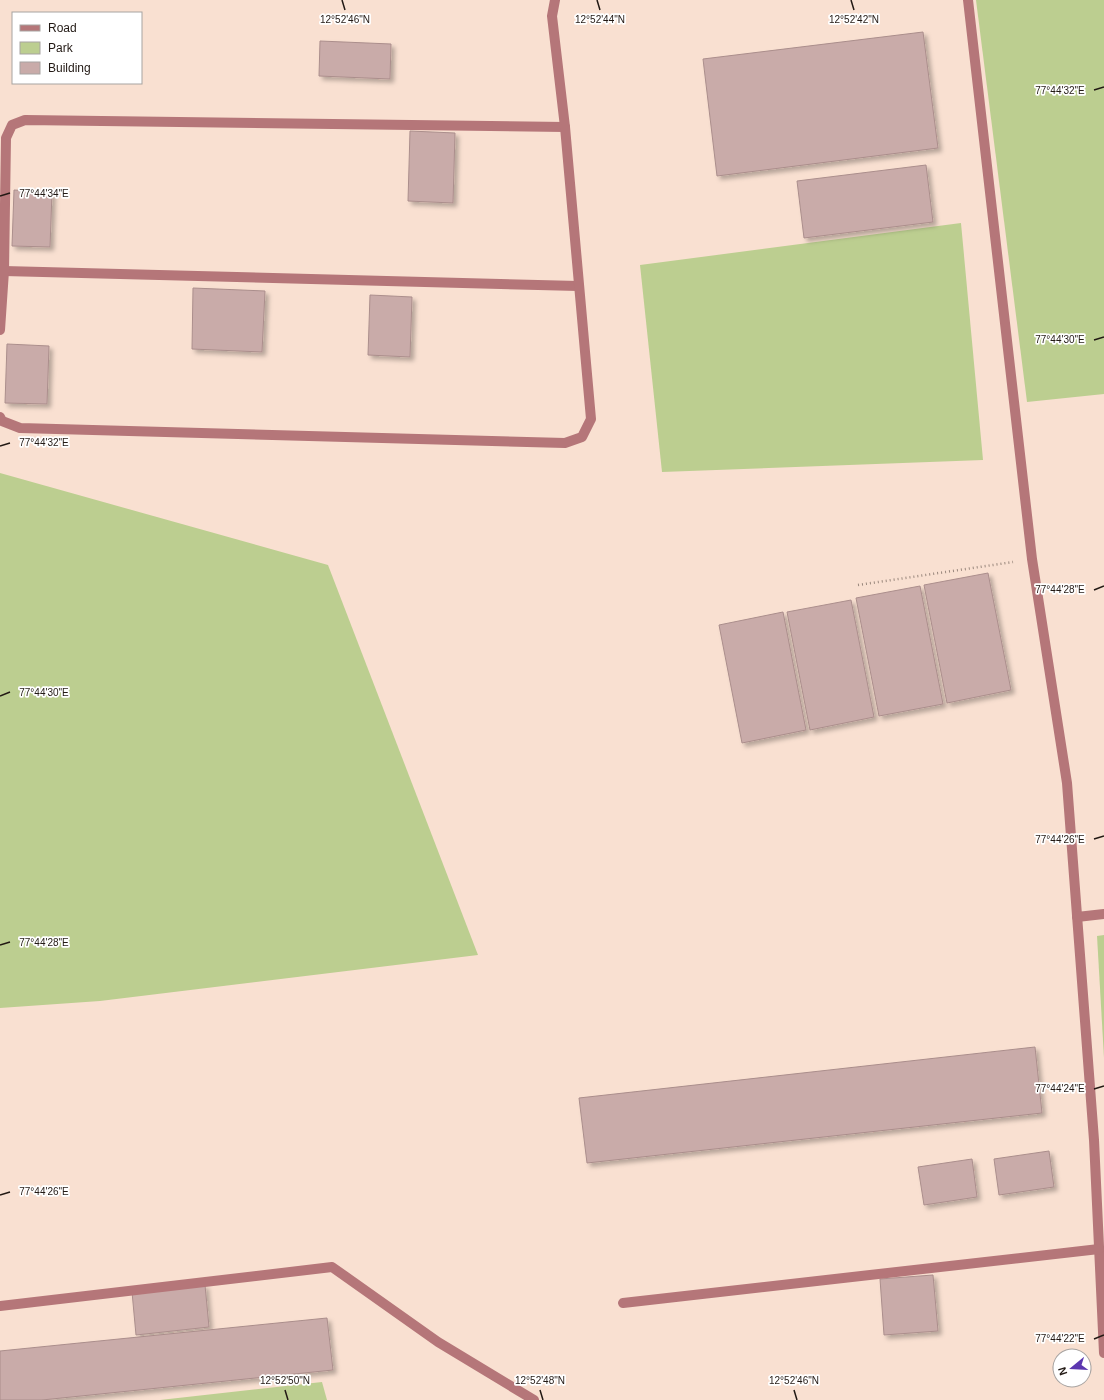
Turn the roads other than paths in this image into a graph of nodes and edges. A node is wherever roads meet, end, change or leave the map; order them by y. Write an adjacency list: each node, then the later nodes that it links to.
1 (555, 0): 3 (street)
2 (968, 0): 9 (street)
3 (564, 127): 4 (street); 5 (street)
4 (4, 271): 5 (street); 6 (street)
5 (578, 286): 7 (street)
6 (0, 330)
7 (0, 417)
8 (1104, 914): 9 (street)
9 (1077, 917): 10 (street)
10 (1099, 1249): 11 (street); 13 (street)
11 (623, 1303)
12 (0, 1306): 14 (street)
13 (1104, 1353)
14 (534, 1400)

